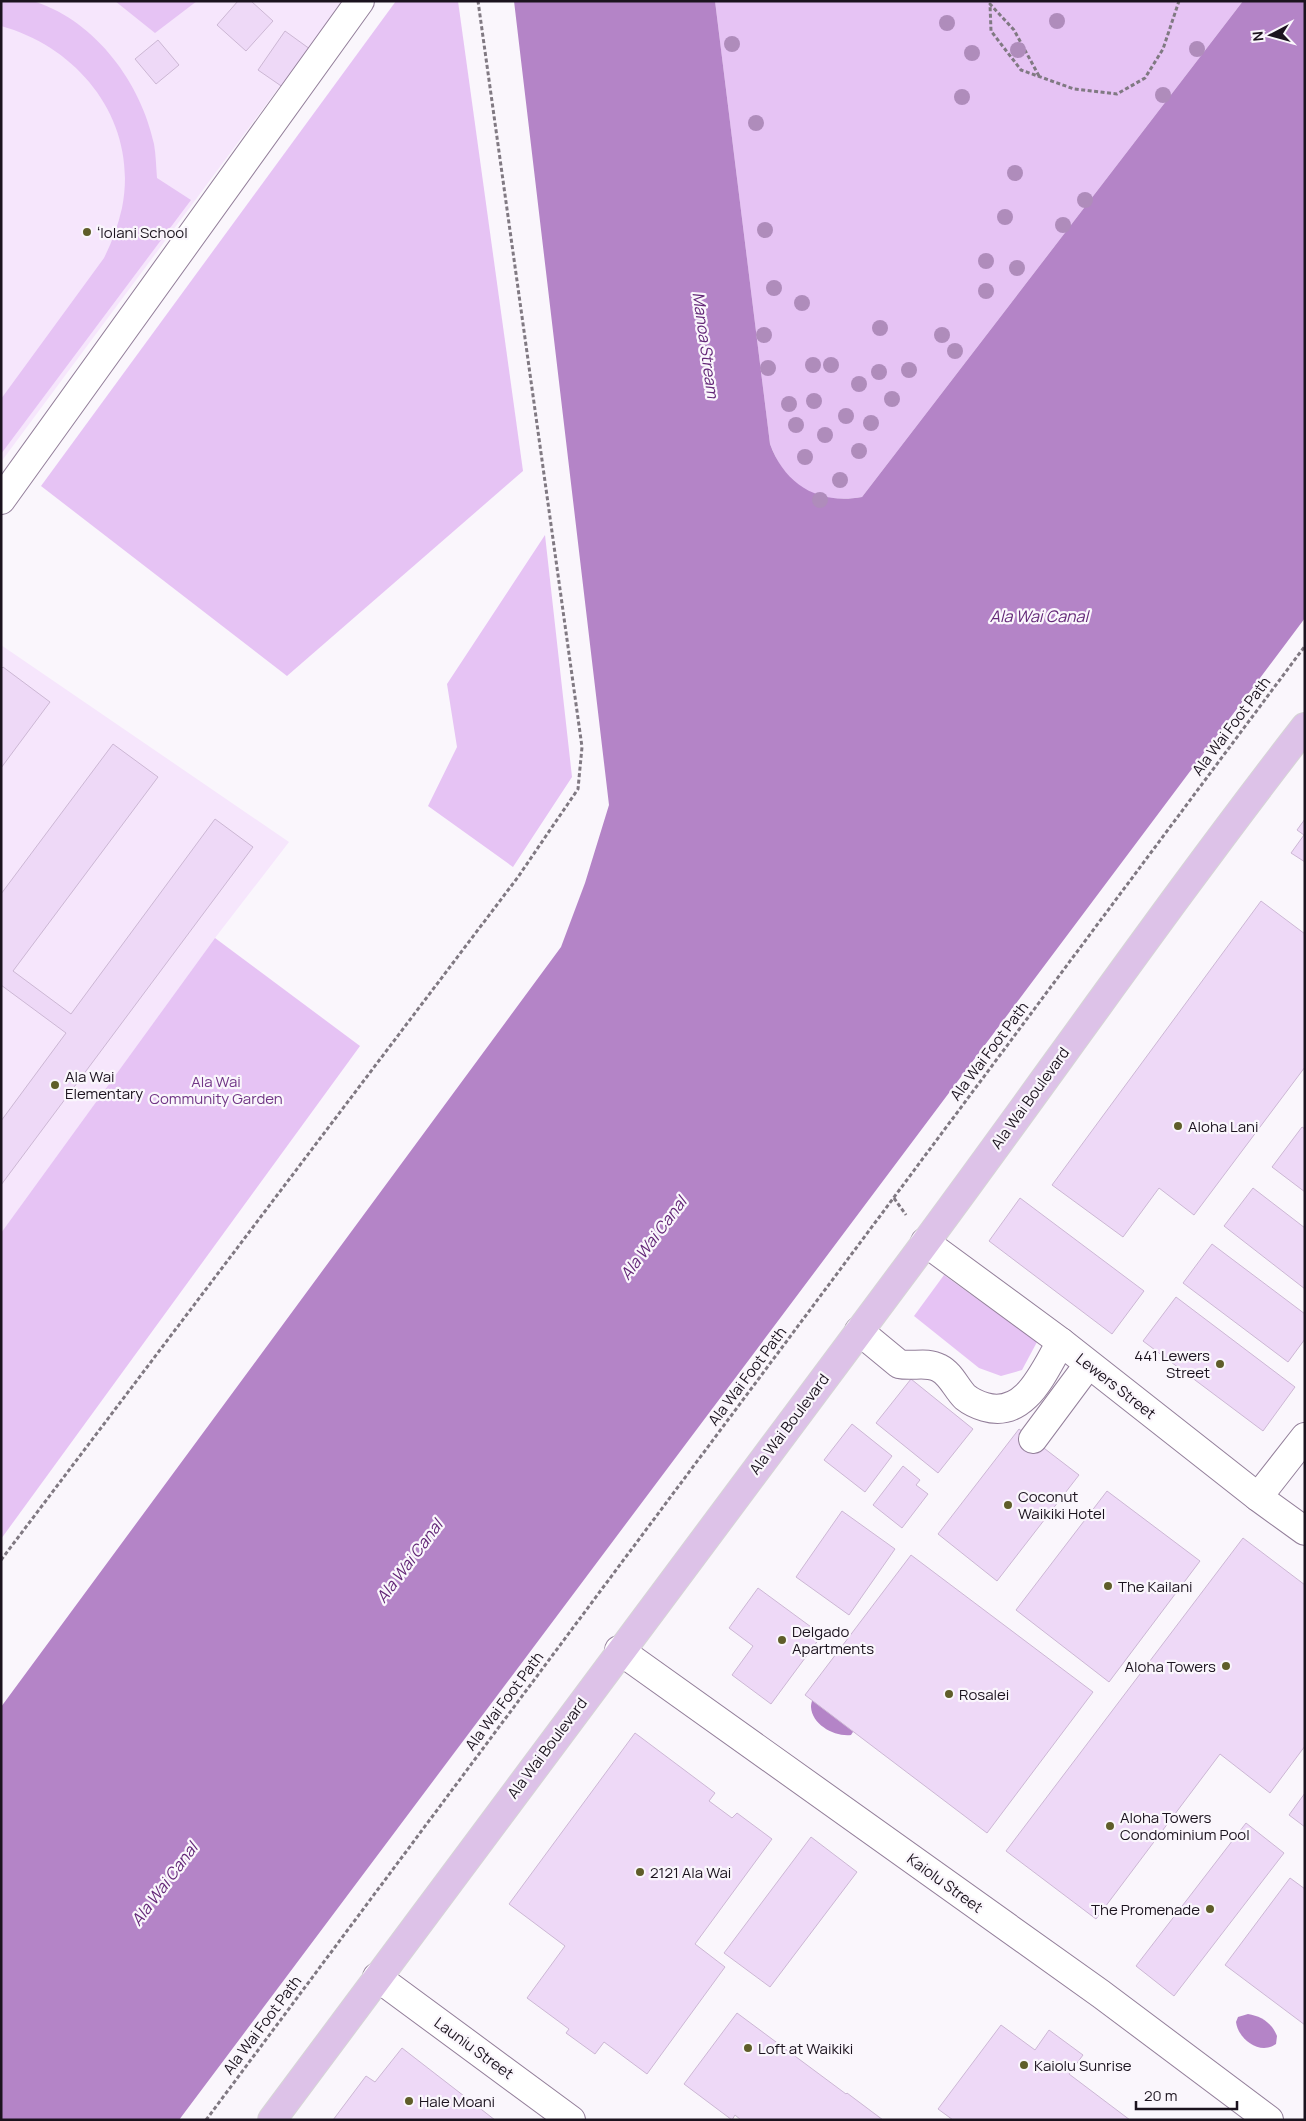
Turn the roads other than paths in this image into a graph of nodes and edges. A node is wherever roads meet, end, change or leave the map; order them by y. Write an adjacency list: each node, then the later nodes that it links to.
1 (360, 1): 2 (street)
2 (1, 500)
3 (1305, 727): 4 (main road, Ala Wai Boulevard)
4 (925, 1242): 5 (main road, Ala Wai Boulevard); 6 (street, Lewers Street)
5 (859, 1331): 6 (street); 12 (main road, Ala Wai Boulevard)
6 (1062, 1342): 7 (street, Lewers Street)
7 (1088, 1365): 9 (street); 10 (street, Lewers Street)
8 (1305, 1437): 10 (street)
9 (1033, 1439)
10 (1258, 1497): 11 (street, Lewers Street)
11 (1305, 1531)
12 (619, 1650): 13 (main road, Ala Wai Boulevard); 16 (street, Kaiolu Street)
13 (377, 1977): 14 (main road, Ala Wai Boulevard); 15 (street, Launiu Street)
14 (272, 2120)
15 (571, 2120)
16 (1269, 2120)

